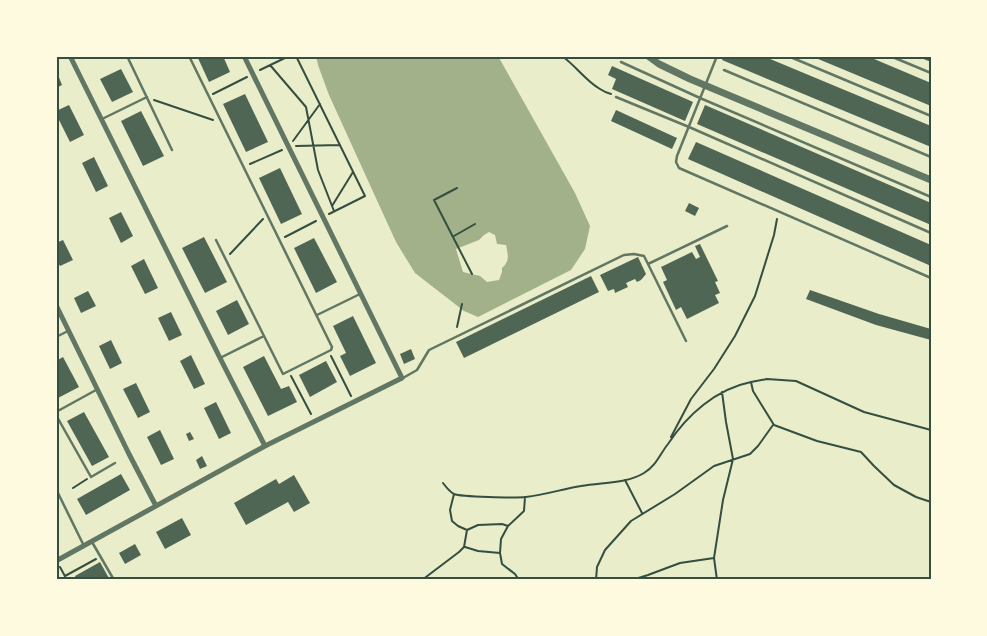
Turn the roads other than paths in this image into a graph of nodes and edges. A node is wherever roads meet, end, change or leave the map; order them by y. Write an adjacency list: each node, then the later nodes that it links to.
1 (70, 56): 17 (street)
2 (127, 56): 13 (lane)
3 (189, 56): 30 (lane)
4 (244, 56): 28 (street)
5 (648, 56): 12 (street)
6 (788, 56): 16 (lane)
7 (890, 56): 11 (lane)
8 (716, 57): 12 (lane)
9 (621, 62): 15 (lane)
10 (724, 70): 20 (lane)
11 (931, 73)
12 (705, 85): 15 (lane); 21 (street)
13 (147, 97): 17 (lane); 19 (lane)
14 (616, 97): 18 (lane)
15 (700, 98): 18 (lane); 22 (lane)
16 (931, 116)
17 (102, 119): 35 (street)
18 (689, 127): 24 (lane); 27 (lane)
19 (172, 150)
20 (931, 157)
21 (931, 180)
22 (931, 197)
23 (727, 226): 26 (lane)
24 (931, 233)
25 (216, 240): 32 (lane)
26 (648, 264): 34 (lane); 36 (lane)
27 (931, 278)
28 (360, 294): 30 (lane); 36 (street)
29 (56, 305): 31 (street)
30 (316, 315): 32 (lane)
31 (69, 330): 33 (lane); 37 (street)
32 (264, 336): 35 (lane)
33 (56, 337)
34 (686, 341)
35 (220, 358): 39 (street)
36 (402, 378): 39 (street)
37 (97, 389): 38 (lane); 42 (street)
38 (56, 413): 40 (lane)
39 (265, 446): 42 (street)
40 (115, 462)
41 (56, 489): 44 (lane)
42 (156, 506): 43 (street)
43 (92, 542): 44 (street); 46 (lane)
44 (84, 547): 45 (street)
45 (56, 561)
46 (114, 580)

